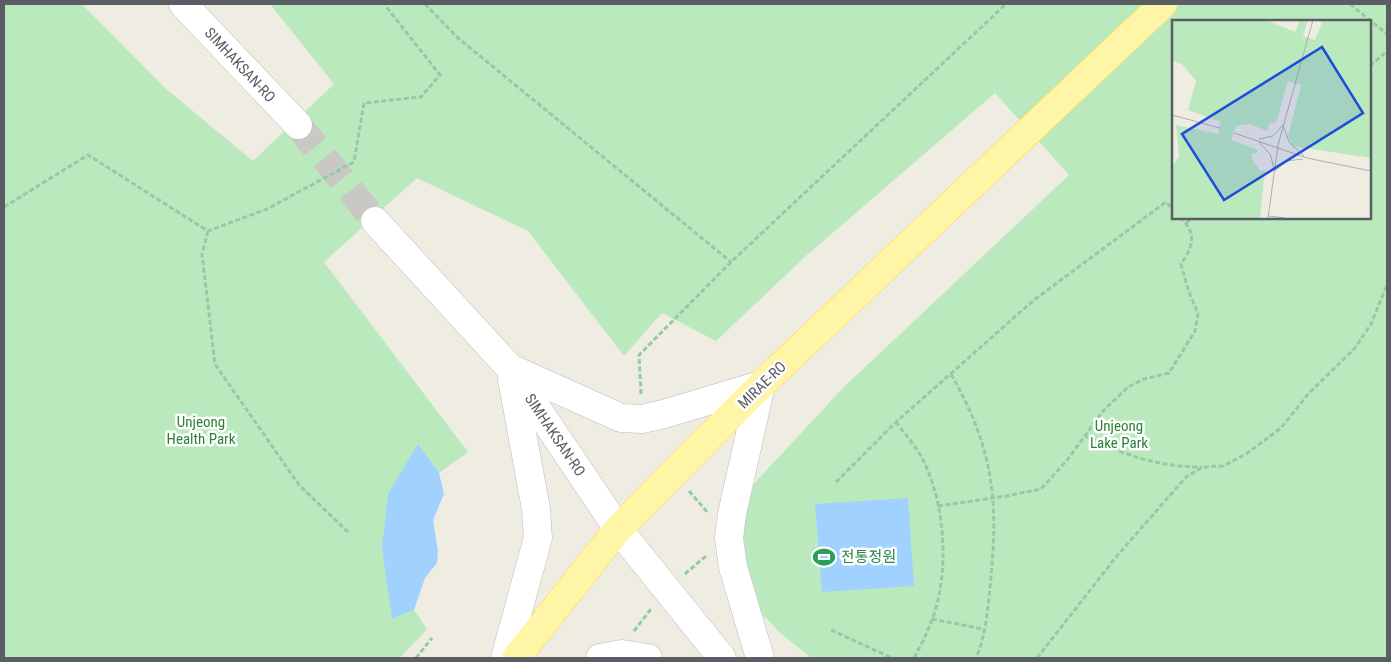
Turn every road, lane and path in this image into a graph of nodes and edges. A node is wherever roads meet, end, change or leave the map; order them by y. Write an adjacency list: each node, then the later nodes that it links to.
1 (183, 4): 12 (street, SIMHAKSAN-RO)
2 (384, 4): 19 (path)
3 (425, 4): 4 (path)
4 (1006, 4)
5 (1164, 4): 23 (main road, MIRAE-RO)
6 (1350, 4): 7 (path)
7 (1370, 20)
8 (1371, 21): 9 (path)
9 (1387, 34)
10 (1387, 51): 11 (path)
11 (1371, 65)
12 (298, 125)
13 (4, 207): 19 (path)
14 (1172, 208): 22 (path)
15 (1182, 219): 18 (path)
16 (1192, 219): 18 (path)
17 (375, 221): 21 (street, SIMHAKSAN-RO)
18 (1186, 223): 25 (path)
19 (208, 232): 31 (path)
20 (1387, 284): 26 (path)
21 (510, 368): 23 (street); 30 (street, SIMHAKSAN-RO); 38 (street)
22 (950, 374): 24 (path); 28 (path)
23 (761, 385): 30 (main road, MIRAE-RO); 43 (street)
24 (896, 422): 27 (path); 29 (path)
25 (1085, 436): 26 (path); 28 (path)
26 (1203, 467): 36 (path)
27 (836, 482)
28 (993, 498): 29 (path); 33 (path)
29 (938, 506): 32 (path)
30 (618, 529): 39 (main road, MIRAE-RO); 42 (street, SIMHAKSAN-RO)
31 (349, 533)
32 (932, 619): 33 (path); 45 (path)
33 (983, 629): 46 (path)
34 (831, 630): 44 (path)
35 (432, 638): 37 (path)
36 (1039, 654): 47 (path); 48 (path)
37 (416, 658)
38 (505, 658)
39 (516, 658)
40 (600, 658): 41 (street)
41 (648, 658)
42 (722, 658)
43 (760, 658)
44 (892, 658)
45 (914, 658)
46 (976, 658)
47 (1037, 658)
48 (1044, 658)

